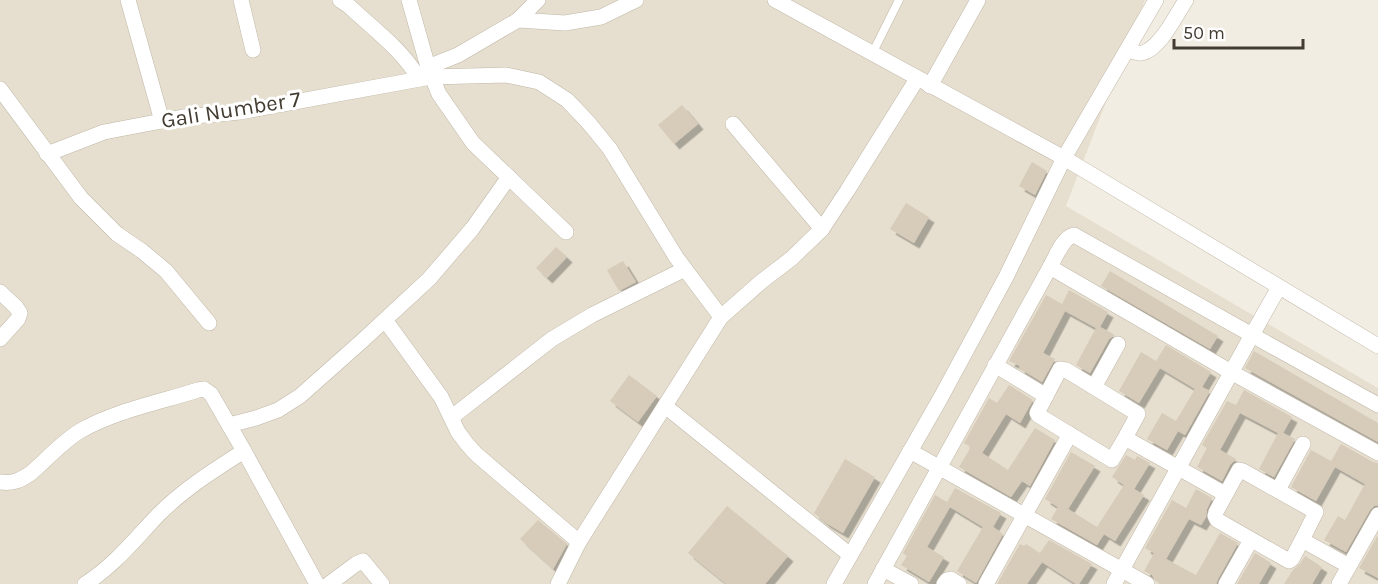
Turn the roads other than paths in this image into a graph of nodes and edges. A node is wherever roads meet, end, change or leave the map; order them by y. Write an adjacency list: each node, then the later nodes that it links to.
1 (129, 0): 19 (street)
2 (241, 0): 14 (street)
3 (340, 0): 16 (street)
4 (409, 0): 16 (street)
5 (538, 0): 12 (street)
6 (636, 0): 12 (street)
7 (775, 0): 15 (street)
8 (899, 0): 15 (lane)
9 (978, 0): 17 (street)
10 (1156, 0): 13 (street)
11 (1186, 0): 13 (street)
12 (518, 20): 16 (street)
13 (1128, 49): 22 (street)
14 (253, 50)
15 (872, 54): 17 (street)
16 (426, 74): 19 (street, Gali Number 7); 23 (street); 27 (street)
17 (924, 82): 22 (street); 24 (street)
18 (0, 89): 21 (street)
19 (162, 121): 21 (street, Gali Number 7)
20 (733, 124): 24 (street)
21 (47, 154): 32 (street)
22 (1064, 158): 28 (street); 49 (street)
23 (509, 177): 25 (street); 31 (street)
24 (822, 229): 30 (street)
25 (566, 232)
26 (1050, 267): 33 (street); 37 (street); 38 (street)
27 (685, 269): 30 (street); 43 (street)
28 (1279, 287): 33 (street); 36 (street)
29 (0, 291): 34 (street)
30 (721, 317): 42 (street)
31 (385, 320): 43 (street); 44 (street)
32 (209, 323)
33 (1252, 335): 38 (street); 41 (street)
34 (0, 339)
35 (1118, 344): 39 (street)
36 (1378, 346)
37 (995, 365): 40 (street); 51 (street)
38 (1231, 372): 50 (street); 52 (street)
39 (1094, 387): 40 (street); 46 (street)
40 (1046, 396): 45 (street)
41 (1378, 405)
42 (665, 406): 60 (street); 61 (street)
43 (452, 417): 60 (street)
44 (229, 425): 48 (street); 53 (street)
45 (1070, 434): 46 (street); 56 (street)
46 (1125, 438): 52 (street)
47 (1303, 444): 54 (street)
48 (244, 451): 65 (street); 66 (street)
49 (910, 451): 51 (street); 61 (street)
50 (1378, 453)
51 (939, 468): 56 (street); 63 (street)
52 (1178, 468): 55 (street); 64 (street)
53 (0, 482)
54 (1278, 490): 55 (street); 59 (street)
55 (1225, 494): 58 (street)
56 (1023, 515): 64 (street); 75 (street)
57 (1378, 516): 62 (street)
58 (1251, 540): 59 (street); 78 (street)
59 (1302, 540): 62 (street)
60 (579, 542): 69 (street)
61 (850, 555): 70 (street)
62 (1349, 566): 79 (street)
63 (883, 568): 71 (street); 72 (street)
64 (1122, 570): 76 (street); 77 (street)
65 (85, 584)
66 (317, 584)
67 (329, 584): 68 (street)
68 (382, 584)
69 (558, 584)
70 (834, 584)
71 (875, 584)
72 (911, 584)
73 (944, 584): 74 (street)
74 (959, 584)
75 (986, 584)
76 (1114, 584)
77 (1148, 584)
78 (1226, 584)
79 (1339, 584)

